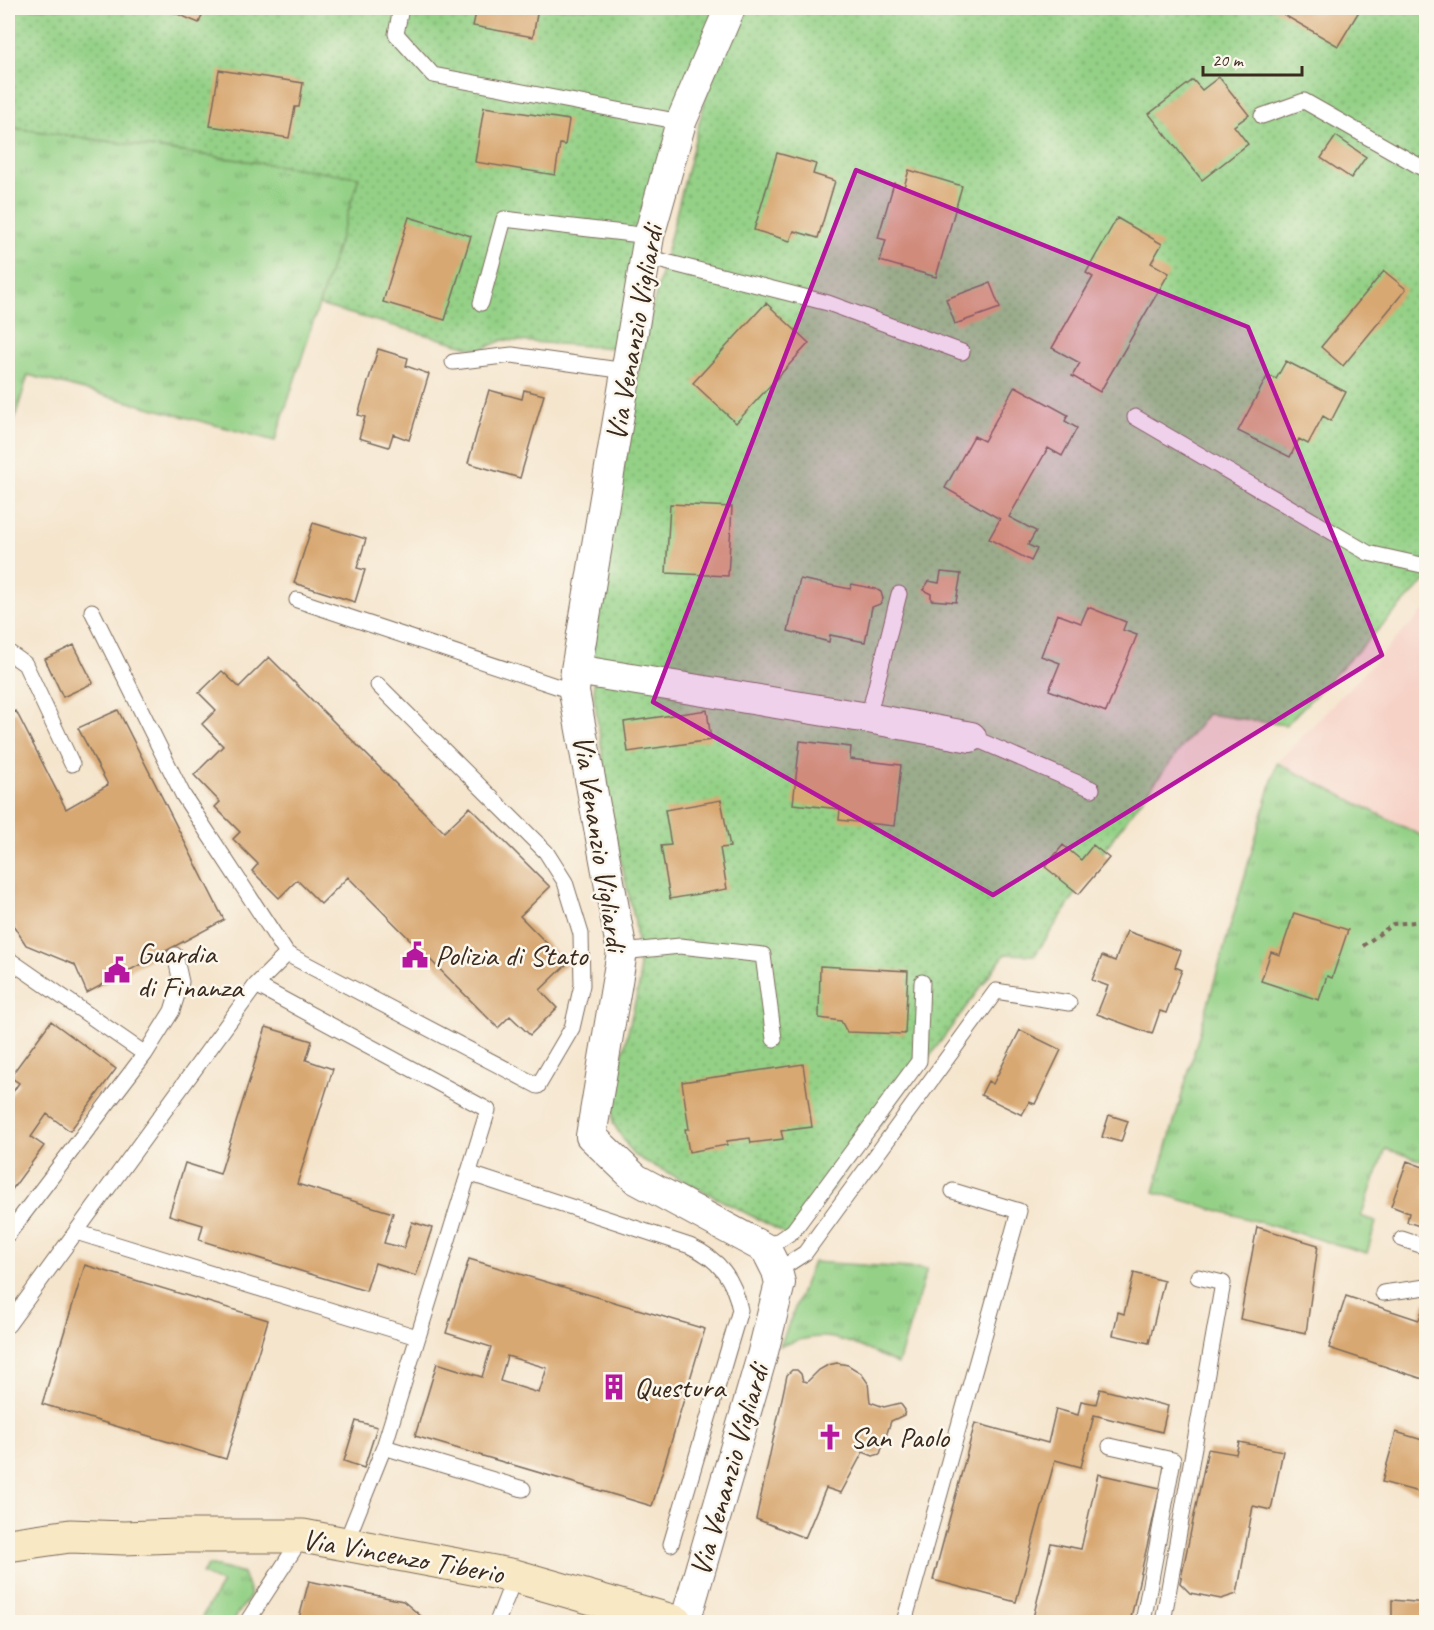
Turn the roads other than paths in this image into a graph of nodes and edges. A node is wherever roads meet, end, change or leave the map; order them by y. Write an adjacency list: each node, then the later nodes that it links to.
1 (401, 8): 4 (lane)
2 (730, 8): 4 (street, Via Venanzio Vigliardi)
3 (1262, 116): 5 (lane)
4 (681, 122): 6 (street, Via Venanzio Vigliardi)
5 (1426, 170)
6 (648, 247): 7 (lane); 8 (lane); 10 (street, Via Venanzio Vigliardi)
7 (481, 303)
8 (962, 352)
9 (453, 362): 10 (lane)
10 (626, 372): 17 (street, Via Venanzio Vigliardi)
11 (1135, 417): 12 (lane)
12 (1426, 566)
13 (899, 594): 19 (lane)
14 (297, 600): 17 (lane)
15 (92, 611): 24 (lane)
16 (8, 652): 21 (lane)
17 (575, 681): 19 (street); 23 (street, Via Venanzio Vigliardi)
18 (378, 685): 24 (lane)
19 (868, 718): 20 (street)
20 (971, 737): 22 (lane)
21 (72, 764)
22 (1092, 789)
23 (622, 952): 30 (lane); 38 (street, Via Venanzio Vigliardi)
24 (287, 954): 28 (lane)
25 (175, 955): 31 (lane)
26 (8, 959): 31 (lane)
27 (922, 982): 38 (lane)
28 (256, 985): 32 (lane); 34 (lane)
29 (1069, 1003): 38 (lane)
30 (774, 1039)
31 (145, 1054): 35 (lane)
32 (468, 1173): 43 (lane); 50 (lane)
33 (952, 1191): 58 (lane)
34 (76, 1232): 42 (lane); 43 (lane)
35 (8, 1234)
36 (1402, 1239): 37 (lane)
37 (1426, 1247)
38 (771, 1260): 57 (street, Via Venanzio Vigliardi)
39 (1198, 1277): 60 (lane)
40 (1426, 1287): 41 (lane)
41 (1383, 1293)
42 (8, 1325)
43 (417, 1337): 45 (lane)
44 (1110, 1446): 59 (lane)
45 (384, 1447): 46 (lane); 49 (lane)
46 (523, 1489)
47 (303, 1536): 48 (main road, Via Vincenzo Tiberio); 49 (main road, Via Vincenzo Tiberio); 54 (lane)
48 (124, 1538): 51 (main road, Via Vincenzo Tiberio); 52 (main road, Via Vincenzo Tiberio)
49 (346, 1542): 53 (main road, Via Vincenzo Tiberio)
50 (671, 1544)
51 (8, 1545)
52 (8, 1568)
53 (515, 1576): 55 (lane); 56 (main road, Via Vincenzo Tiberio)
54 (247, 1623)
55 (497, 1623)
56 (676, 1623)
57 (685, 1623)
58 (904, 1623)
59 (1143, 1623)
60 (1163, 1623)

